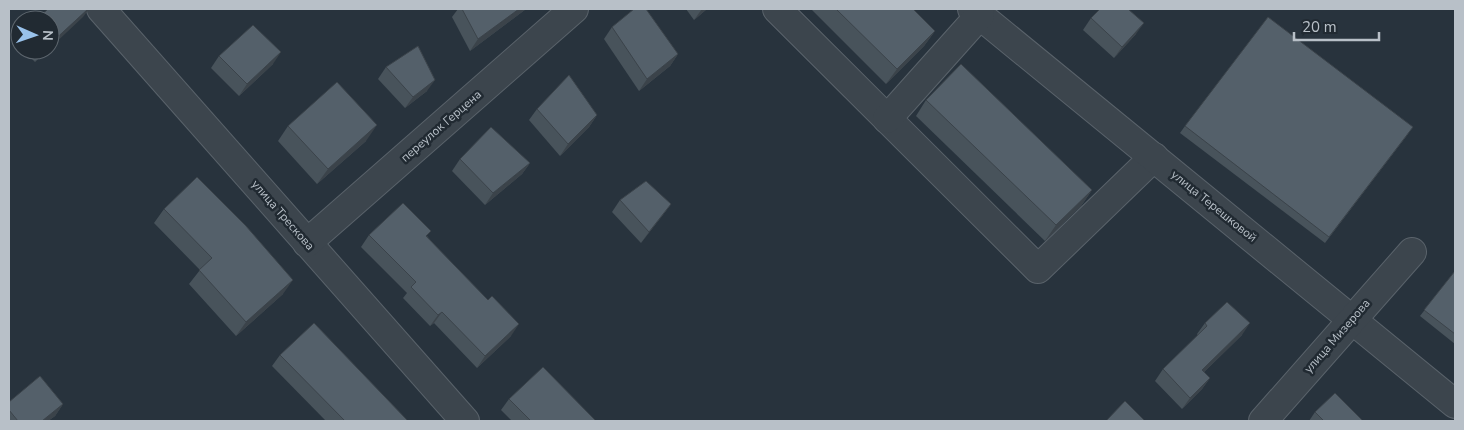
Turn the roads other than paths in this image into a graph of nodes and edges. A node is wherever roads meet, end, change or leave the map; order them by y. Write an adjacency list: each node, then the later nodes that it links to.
1 (101, 9): 7 (street, улица Трескова)
2 (574, 9): 7 (street, переулок Герцена)
3 (776, 9): 5 (street)
4 (976, 12): 5 (street); 6 (street, улица Терешковой)
5 (887, 119): 6 (street)
6 (1154, 157): 9 (street, улица Терешковой)
7 (307, 243): 11 (street, улица Трескова)
8 (1412, 252): 9 (street, улица Мизерова)
9 (1352, 319): 10 (street, улица Терешковой); 12 (street, улица Мизерова)
10 (1455, 404)
11 (465, 421)
12 (1263, 421)

